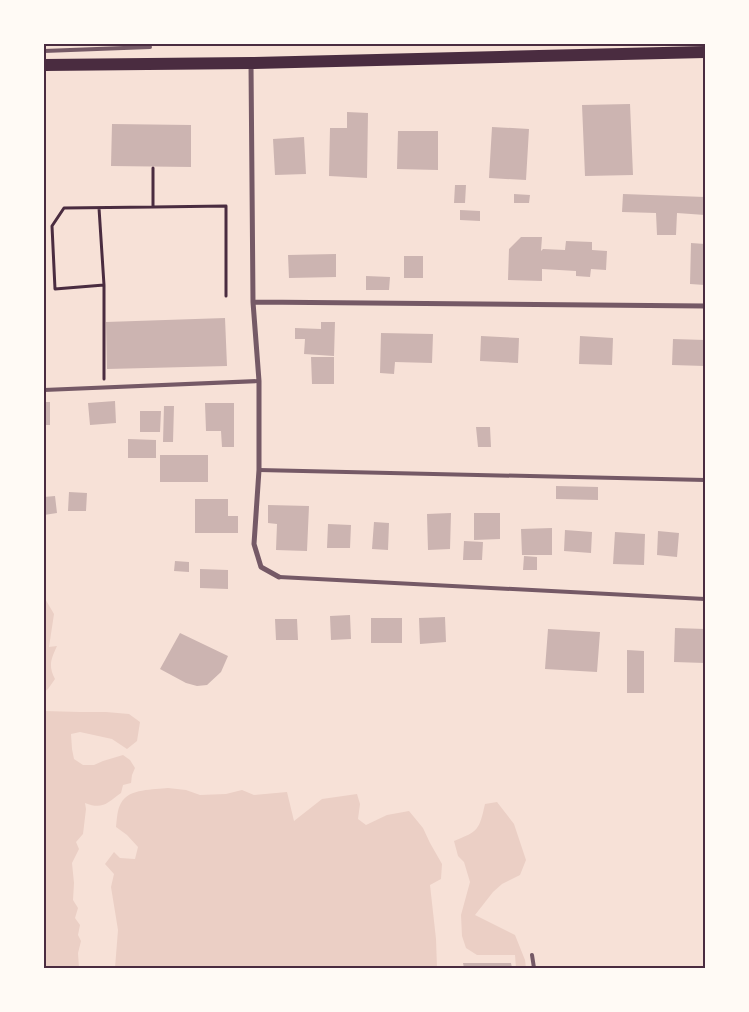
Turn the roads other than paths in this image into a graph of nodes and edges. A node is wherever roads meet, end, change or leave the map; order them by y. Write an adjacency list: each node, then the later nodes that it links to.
1 (150, 47): 2 (lane)
2 (44, 51)
3 (705, 52): 4 (main road)
4 (251, 63): 5 (main road); 6 (street)
5 (44, 65)
6 (253, 302): 7 (street); 8 (street)
7 (705, 306)
8 (259, 381): 9 (lane); 10 (street)
9 (44, 390)
10 (260, 470): 11 (lane); 12 (street)
11 (705, 480)
12 (280, 577): 13 (lane)
13 (705, 599)
14 (532, 955): 15 (lane)
15 (534, 968)

